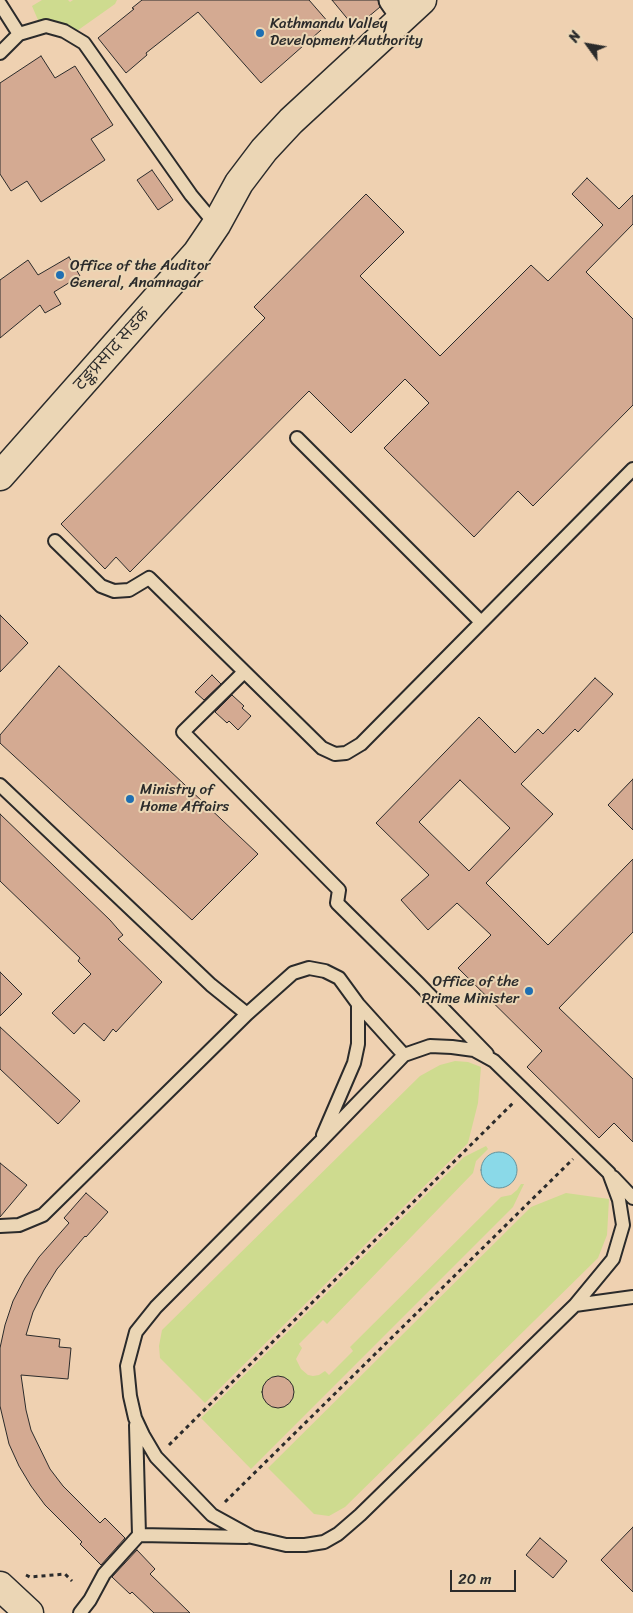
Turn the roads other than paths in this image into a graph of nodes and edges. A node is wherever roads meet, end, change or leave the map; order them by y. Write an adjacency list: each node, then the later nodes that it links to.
1 (0, 4): 3 (lane)
2 (406, 6): 5 (street, टङ्कप्रसाद सडक)
3 (19, 34): 4 (lane); 5 (lane)
4 (0, 53)
5 (216, 225): 8 (street, टङ्कप्रसाद सडक)
6 (297, 438): 10 (lane)
7 (633, 469): 10 (lane)
8 (0, 476)
9 (55, 541): 11 (lane)
10 (481, 622): 11 (lane)
11 (244, 672): 16 (lane)
12 (0, 785): 14 (lane)
13 (358, 1004): 14 (lane); 15 (lane); 17 (lane)
14 (248, 1014): 20 (lane)
15 (404, 1055): 16 (lane); 17 (lane)
16 (494, 1061): 18 (lane)
17 (320, 1142): 23 (lane)
18 (609, 1173): 19 (lane); 22 (lane)
19 (633, 1198)
20 (0, 1226)
21 (633, 1297): 22 (lane)
22 (575, 1305): 25 (lane)
23 (135, 1418): 24 (lane); 25 (lane)
24 (139, 1535): 25 (lane); 28 (lane)
25 (252, 1537)
26 (12, 1580): 27 (street)
27 (29, 1613)
28 (80, 1613)

